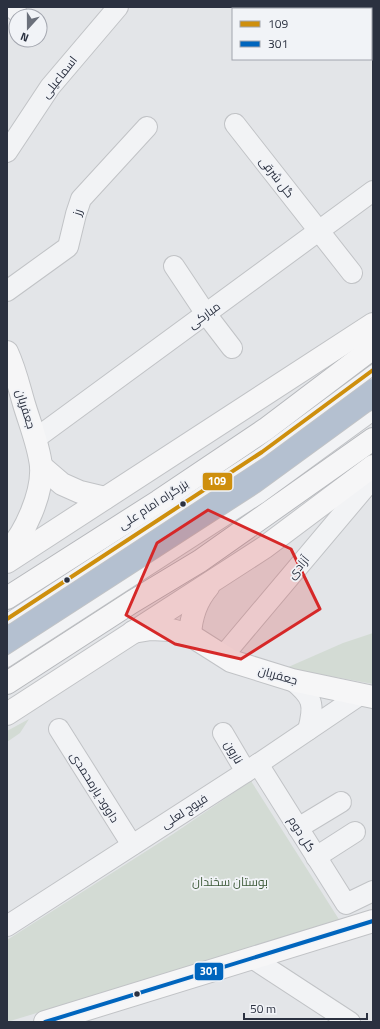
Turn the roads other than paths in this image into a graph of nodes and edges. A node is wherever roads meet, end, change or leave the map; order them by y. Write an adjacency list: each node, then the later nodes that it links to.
1 (118, 7): 4 (street, اسماعیلی)
2 (235, 124): 6 (street, گل شرقی)
3 (147, 126): 9 (street, رز)
4 (7, 152)
5 (373, 191): 6 (street, مبارکی)
6 (320, 230): 8 (street, گل شرقی); 10 (street, مبارکی)
7 (174, 266): 10 (street)
8 (352, 273)
9 (7, 291)
10 (206, 314): 12 (street); 17 (street, مبارکی)
11 (373, 324): 22 (main road)
12 (232, 348)
13 (373, 348): 26 (main road, بزرگراه امام علی)
14 (7, 352): 17 (main road, جعفریان)
15 (373, 370): 27 (lane)
16 (373, 416): 31 (lane)
17 (35, 439): 19 (main road, جعفریان)
18 (373, 439): 33 (main road)
19 (41, 466): 22 (main road); 23 (main road, جعفریان)
20 (373, 466): 25 (main road)
21 (373, 478): 30 (street, آزادی)
22 (105, 498): 24 (main road)
23 (7, 552)
24 (7, 562)
25 (212, 582): 28 (main road); 29 (main road)
26 (7, 598)
27 (7, 619)
28 (132, 632): 29 (main road, جعفریان); 35 (main road)
29 (190, 635): 30 (main road, جعفریان)
30 (222, 656): 32 (main road, جعفریان)
31 (7, 662)
32 (292, 680): 34 (main road, جعفریان); 37 (street)
33 (7, 683)
34 (367, 696): 37 (street, فیوج لعلی)
35 (7, 714)
36 (59, 729): 43 (street, داوود یارمحمدی)
37 (308, 730): 39 (street, فیوج لعلی)
38 (224, 733): 39 (street, نارون)
39 (252, 768): 41 (street, گل دوم); 43 (street, فیوج لعلی)
40 (341, 802): 41 (street)
41 (298, 828): 44 (street, گل دوم)
42 (355, 832): 44 (street)
43 (132, 845): 46 (street, فیوج لعلی)
44 (316, 857): 45 (street, گل دوم)
45 (373, 891)
46 (10, 917)
47 (373, 921): 48 (main road)
48 (252, 958): 49 (main road); 50 (street)
49 (45, 1022)
50 (350, 1022)

